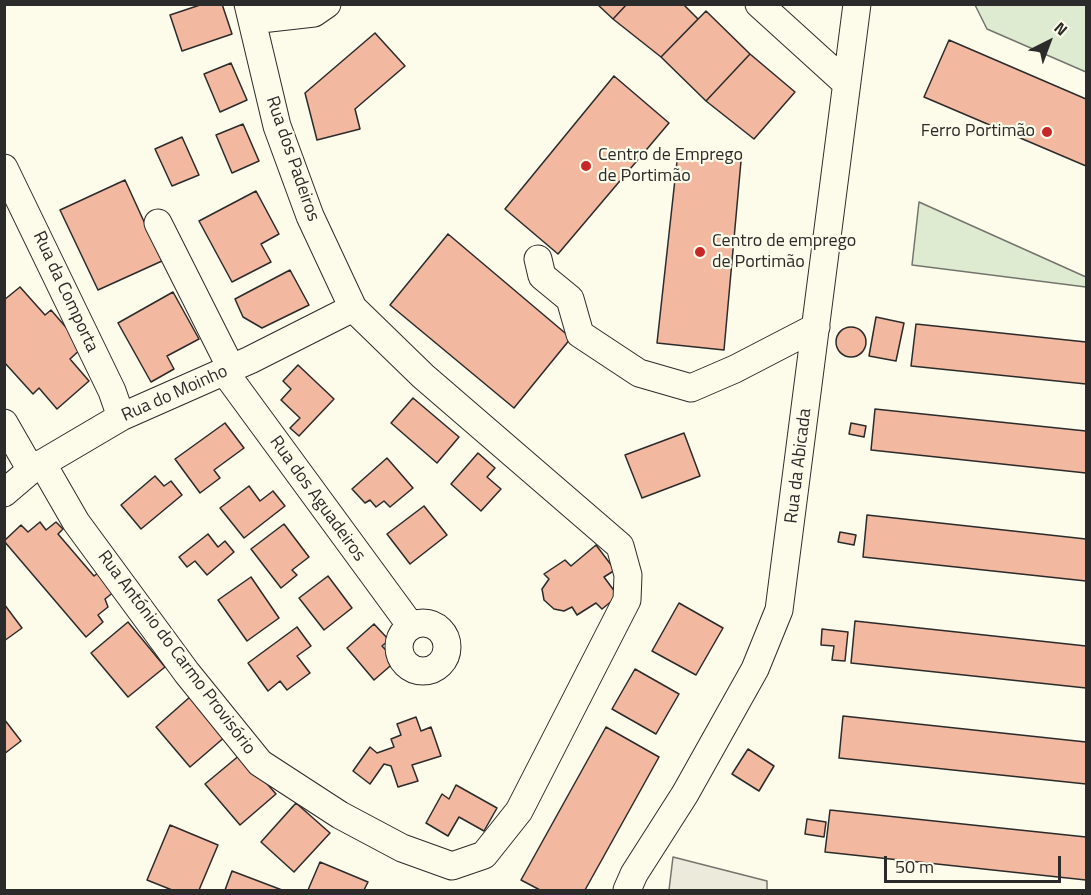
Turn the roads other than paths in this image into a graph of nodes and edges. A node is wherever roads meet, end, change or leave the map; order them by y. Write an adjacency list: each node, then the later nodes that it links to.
1 (327, 4): 4 (street)
2 (759, 4): 5 (street)
3 (857, 4): 5 (street, Rua da Abicada)
4 (250, 12): 9 (street, Rua dos Padeiros)
5 (846, 83): 10 (street, Rua da Abicada)
6 (4, 168): 12 (street, Rua da Comporta)
7 (158, 223): 11 (street, Rua dos Aguadeiros)
8 (538, 259): 10 (street)
9 (353, 308): 11 (street, Rua do Moinho); 14 (street, Rua António do Carmo Provisório)
10 (816, 327): 17 (street, Rua da Abicada)
11 (227, 370): 12 (street, Rua do Moinho); 16 (street, Rua dos Aguadeiros)
12 (121, 417): 14 (street, Rua do Moinho)
13 (4, 423): 14 (street, Rua António do Carmo Provisório)
14 (37, 467): 15 (street, Rua do Moinho)
15 (4, 493)
16 (411, 626)
17 (628, 885)

